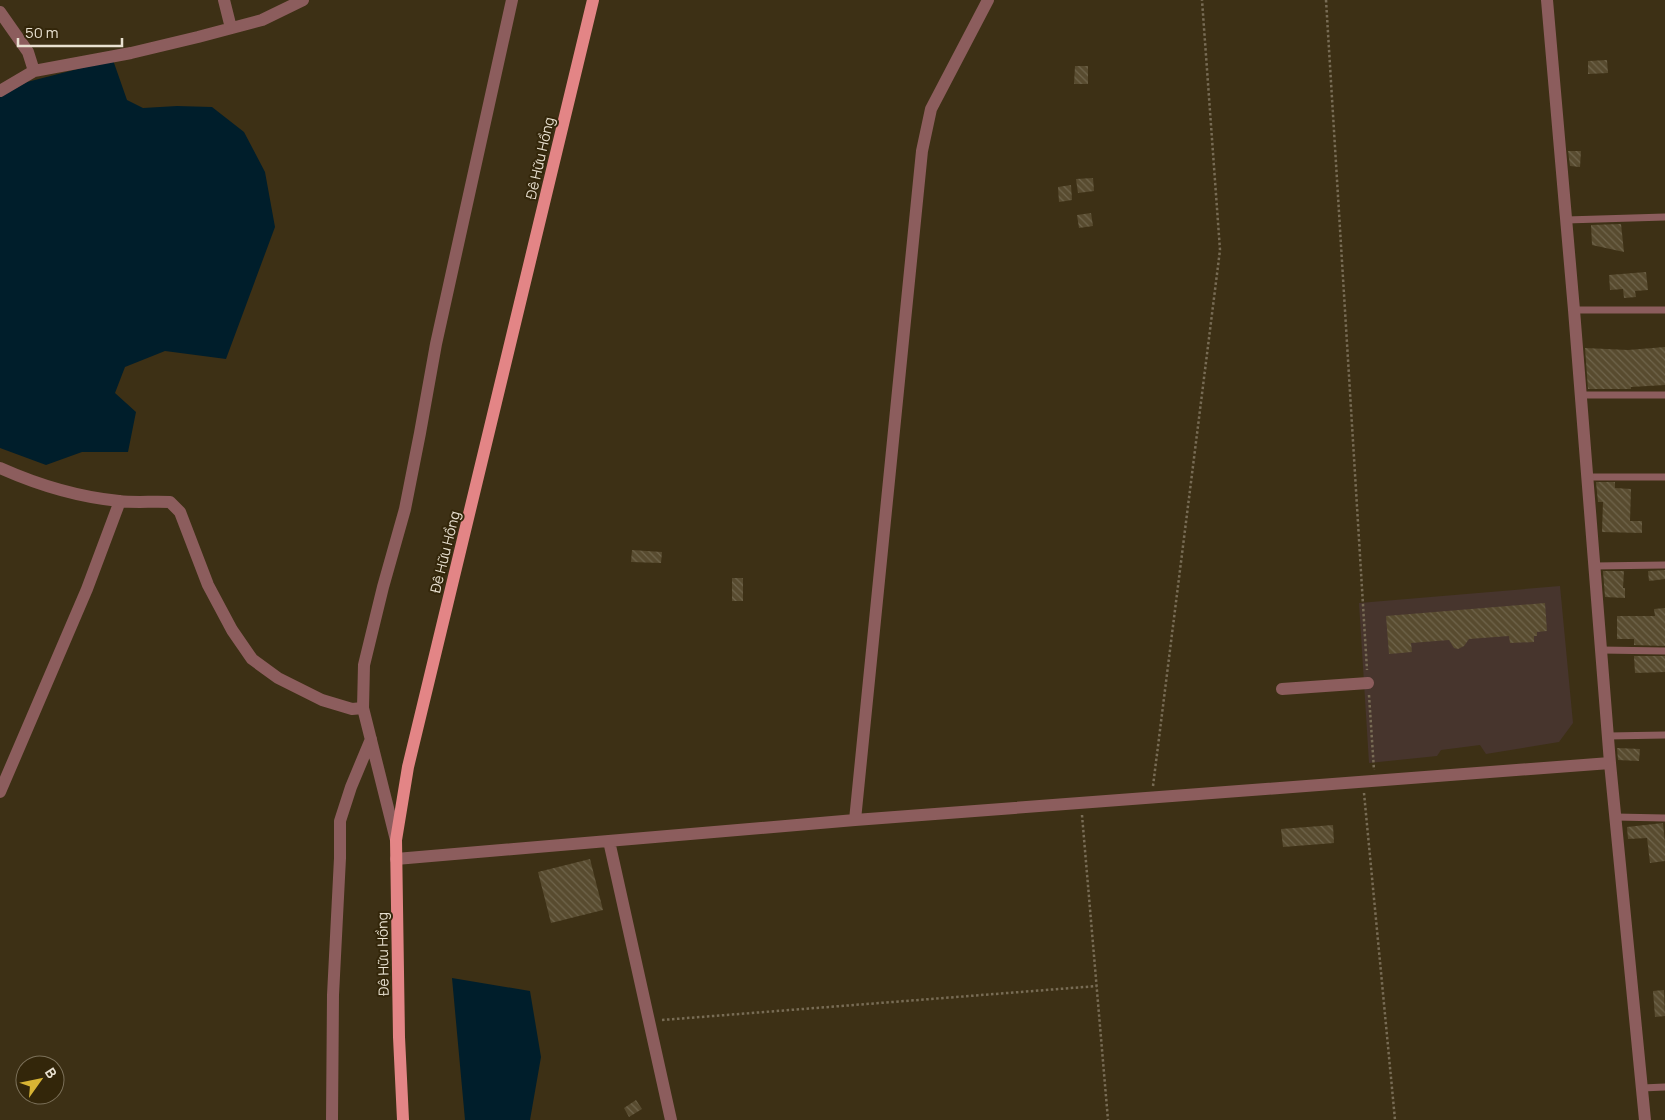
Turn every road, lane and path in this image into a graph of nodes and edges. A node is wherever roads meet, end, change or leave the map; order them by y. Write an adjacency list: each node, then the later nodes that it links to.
1 (224, 0): 10 (street)
2 (303, 0): 10 (street)
3 (512, 0): 29 (street)
4 (593, 0): 41 (main road, Đê Hữu Hồng)
5 (988, 0): 40 (street)
6 (1202, 0): 36 (path)
7 (1326, 0): 27 (path)
8 (1547, 0): 14 (street)
9 (0, 12): 11 (street)
10 (231, 28): 11 (street)
11 (34, 71): 12 (street)
12 (0, 91)
13 (1665, 217): 14 (lane)
14 (1566, 220): 15 (street)
15 (1574, 310): 16 (lane); 17 (street)
16 (1665, 310)
17 (1580, 395): 18 (lane); 20 (street)
18 (1665, 395)
19 (0, 468): 22 (street)
20 (1587, 477): 21 (lane); 24 (street)
21 (1665, 478)
22 (120, 501): 29 (street); 35 (street)
23 (1665, 565): 24 (lane)
24 (1594, 566): 25 (street)
25 (1601, 650): 26 (lane); 31 (street)
26 (1665, 650)
27 (1368, 683): 28 (street); 34 (path)
28 (1282, 689)
29 (363, 708): 32 (street)
30 (1665, 735): 31 (lane)
31 (1608, 736): 33 (street)
32 (371, 739): 41 (street); 48 (street)
33 (1610, 763): 34 (street); 38 (street)
34 (1369, 781): 36 (street); 52 (path)
35 (0, 792)
36 (1151, 798): 37 (street)
37 (1080, 803): 40 (street); 44 (path)
38 (1615, 817): 39 (lane); 47 (street)
39 (1665, 818)
40 (855, 820): 42 (street)
41 (396, 840): 43 (main road, Đê Hữu Hồng)
42 (609, 841): 43 (street); 45 (street)
43 (396, 859): 49 (main road, Đê Hữu Hồng)
44 (1097, 986): 45 (path); 51 (path)
45 (649, 1021): 50 (street)
46 (1665, 1087): 47 (lane)
47 (1642, 1088): 53 (street)
48 (332, 1120)
49 (403, 1120)
50 (671, 1120)
51 (1108, 1120)
52 (1395, 1120)
53 (1645, 1120)

